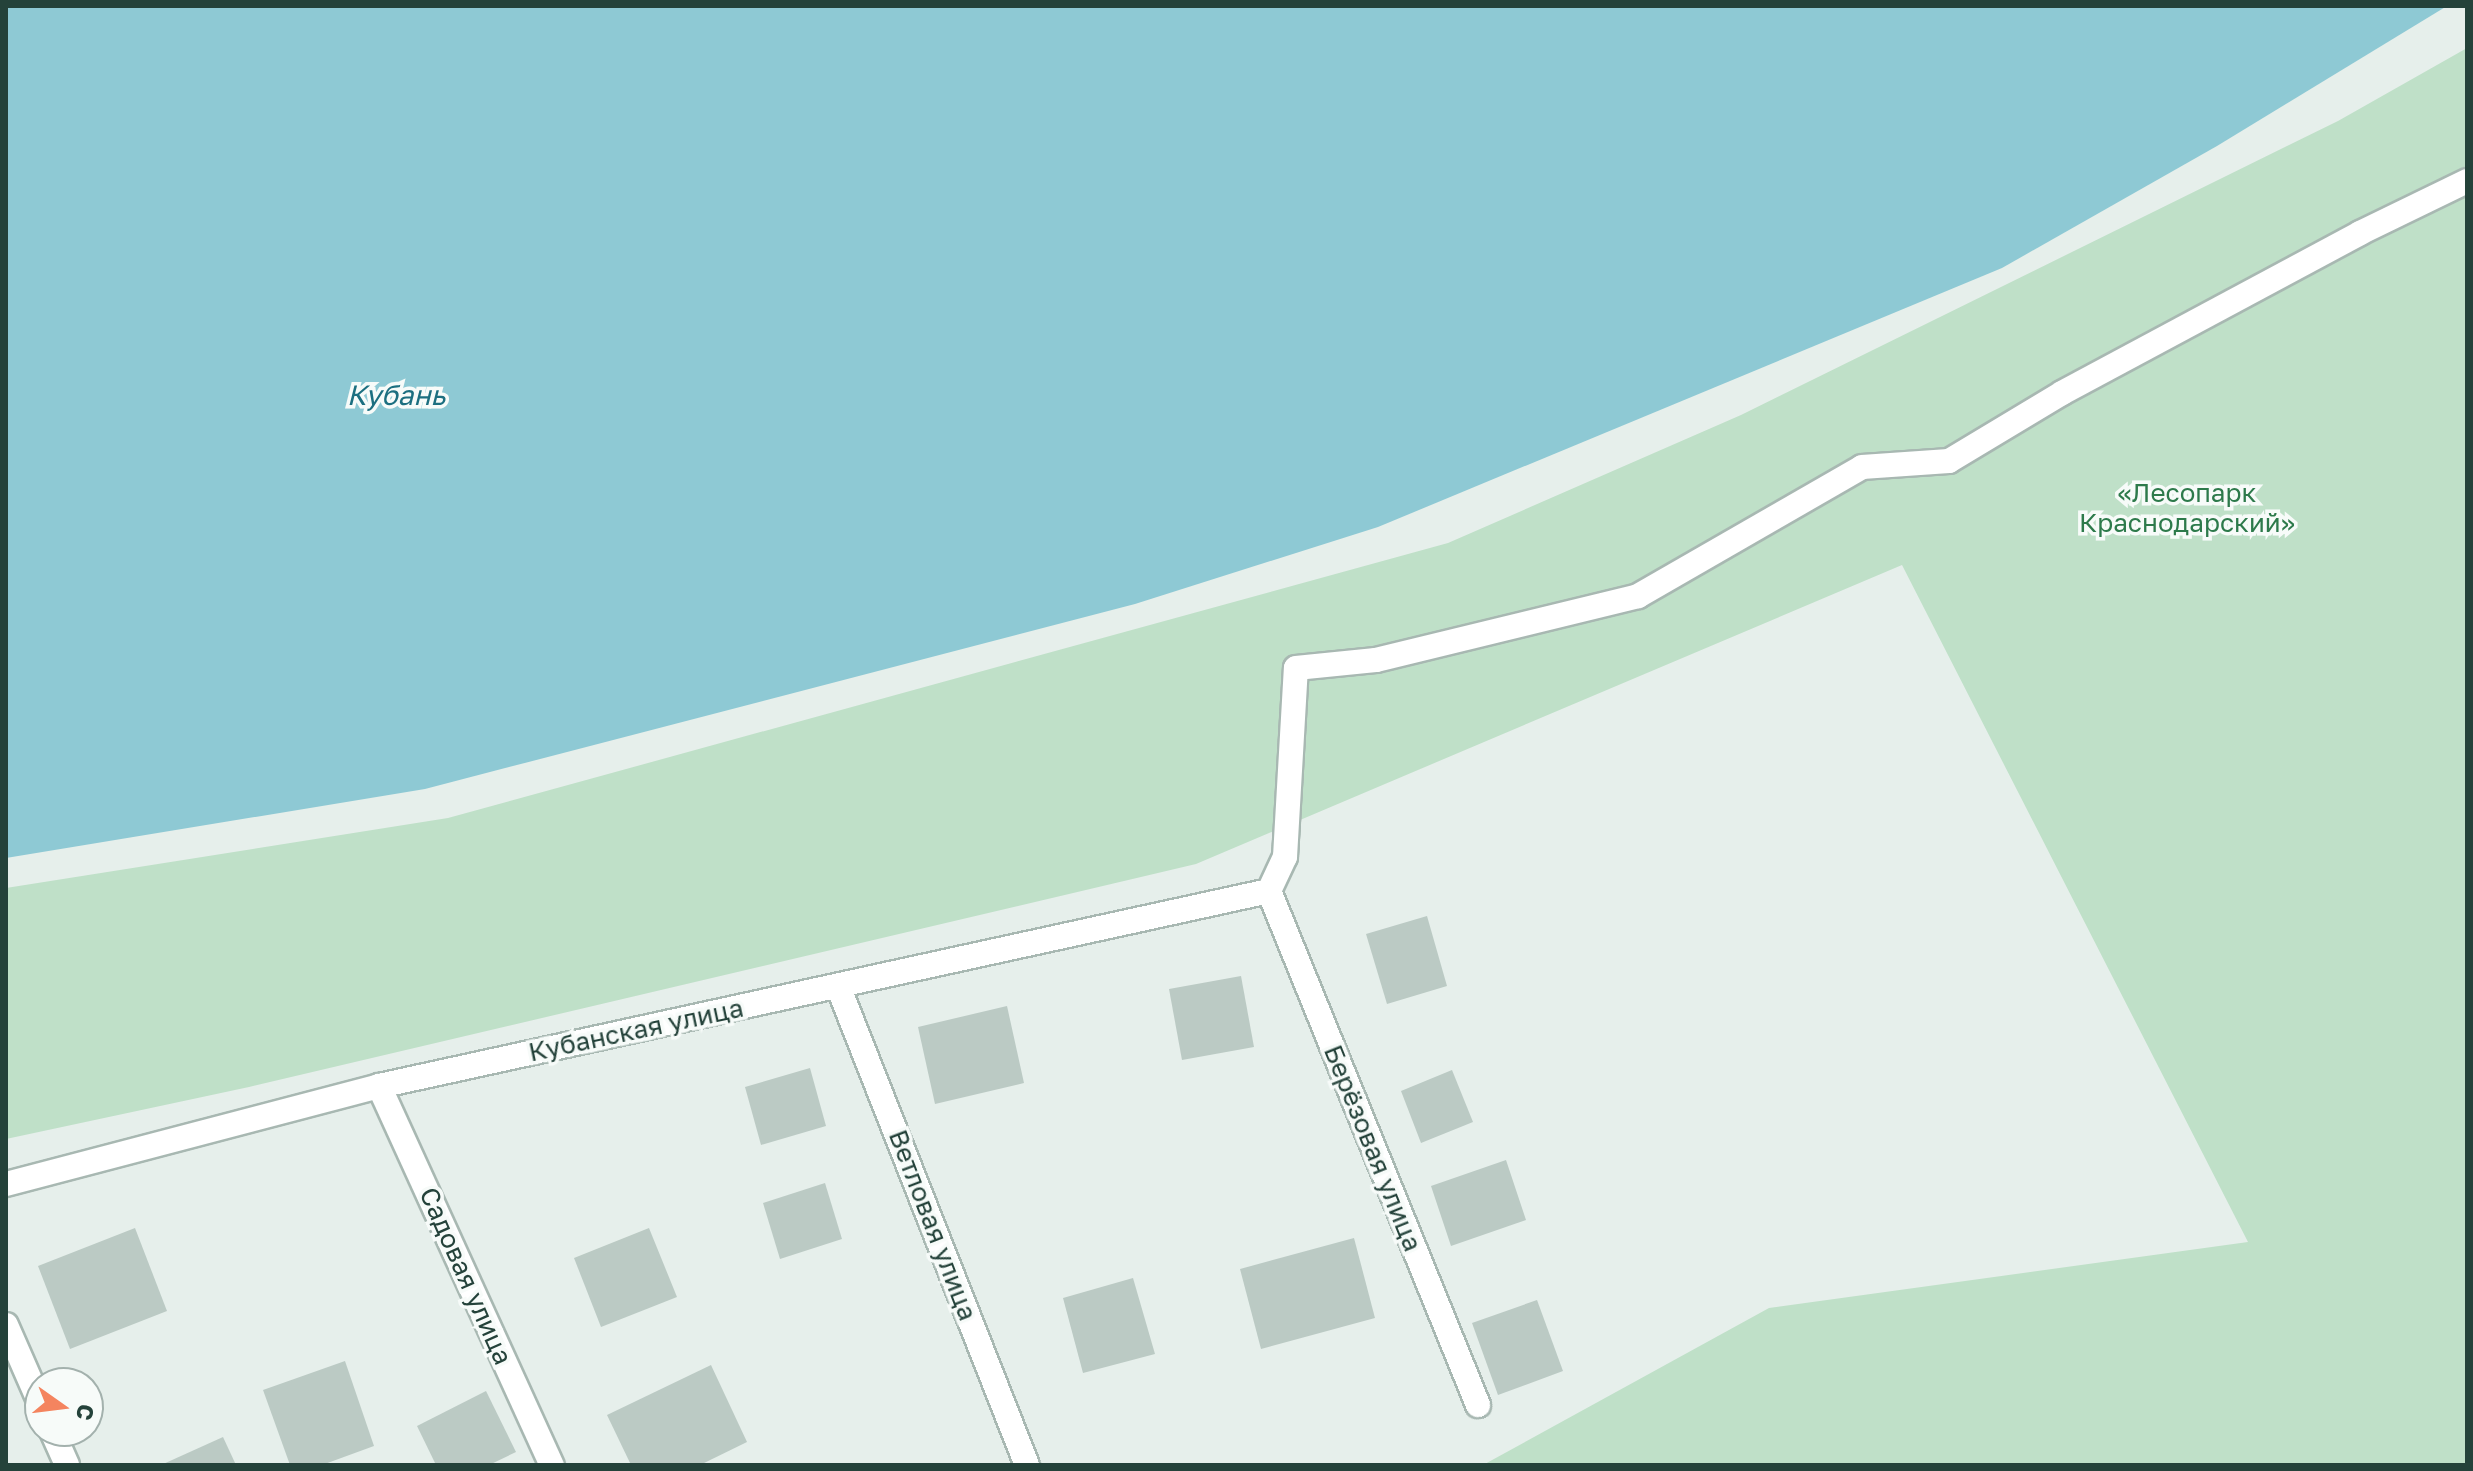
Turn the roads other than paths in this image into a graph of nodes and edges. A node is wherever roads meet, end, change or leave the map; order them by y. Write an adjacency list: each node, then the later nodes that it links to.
1 (2467, 181): 2 (street)
2 (1269, 891): 3 (street, Кубанская улица); 8 (street, Берёзовая улица)
3 (838, 986): 4 (street, Кубанская улица); 10 (street, Ветловая улица)
4 (379, 1086): 5 (street, Кубанская улица); 9 (street, Садовая улица)
5 (6, 1184)
6 (6, 1325): 7 (street)
7 (24, 1367)
8 (1478, 1405)
9 (552, 1465)
10 (1027, 1465)

